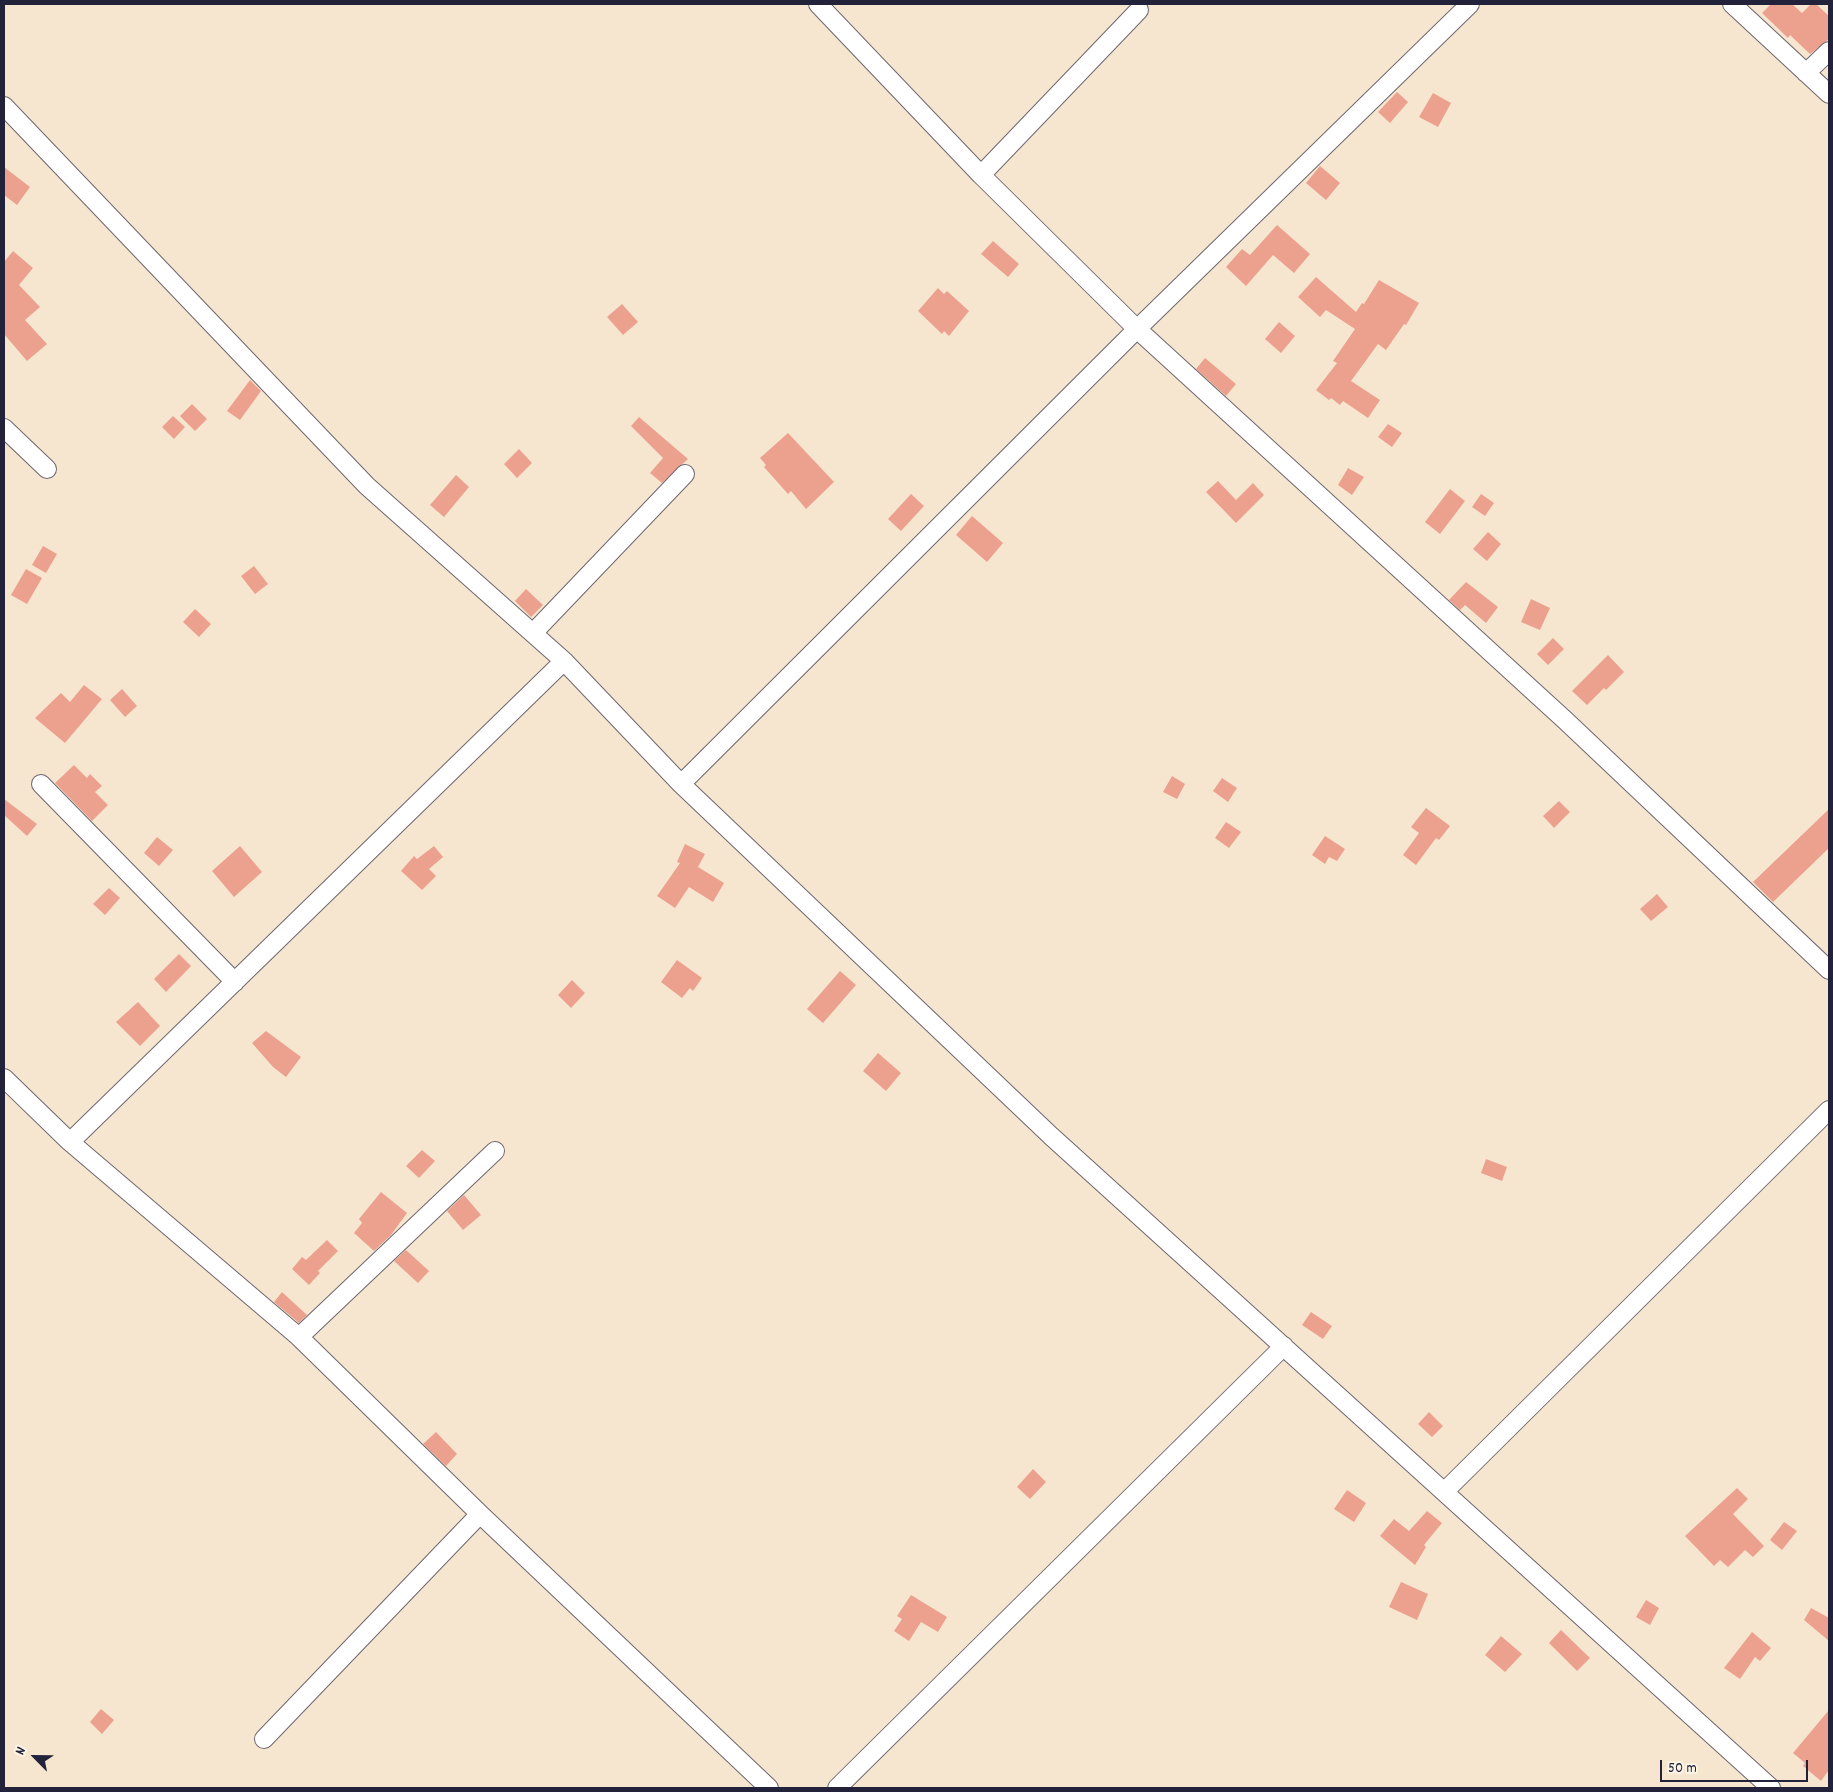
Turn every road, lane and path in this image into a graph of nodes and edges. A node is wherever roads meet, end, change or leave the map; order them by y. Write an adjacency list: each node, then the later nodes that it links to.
1 (818, 4): 9 (street)
2 (1470, 4): 10 (street)
3 (1732, 4): 6 (street)
4 (1140, 10): 9 (street)
5 (1829, 51): 6 (street)
6 (1806, 73): 7 (street)
7 (1829, 94)
8 (4, 106): 14 (street)
9 (981, 175): 10 (street)
10 (1137, 329): 17 (street); 18 (street)
11 (4, 428): 12 (street)
12 (47, 469)
13 (685, 474): 14 (street)
14 (533, 634): 15 (street)
15 (564, 661): 17 (street); 19 (street)
16 (41, 784): 19 (street)
17 (680, 784): 25 (street)
18 (1829, 970)
19 (235, 982): 22 (street)
20 (4, 1078): 22 (street)
21 (1829, 1110): 26 (street)
22 (70, 1142): 24 (street)
23 (494, 1151): 24 (street)
24 (299, 1337): 27 (street)
25 (1284, 1346): 26 (street); 30 (street)
26 (1445, 1492): 31 (street)
27 (480, 1514): 28 (street); 29 (street)
28 (264, 1739)
29 (769, 1788)
30 (837, 1788)
31 (1771, 1788)

